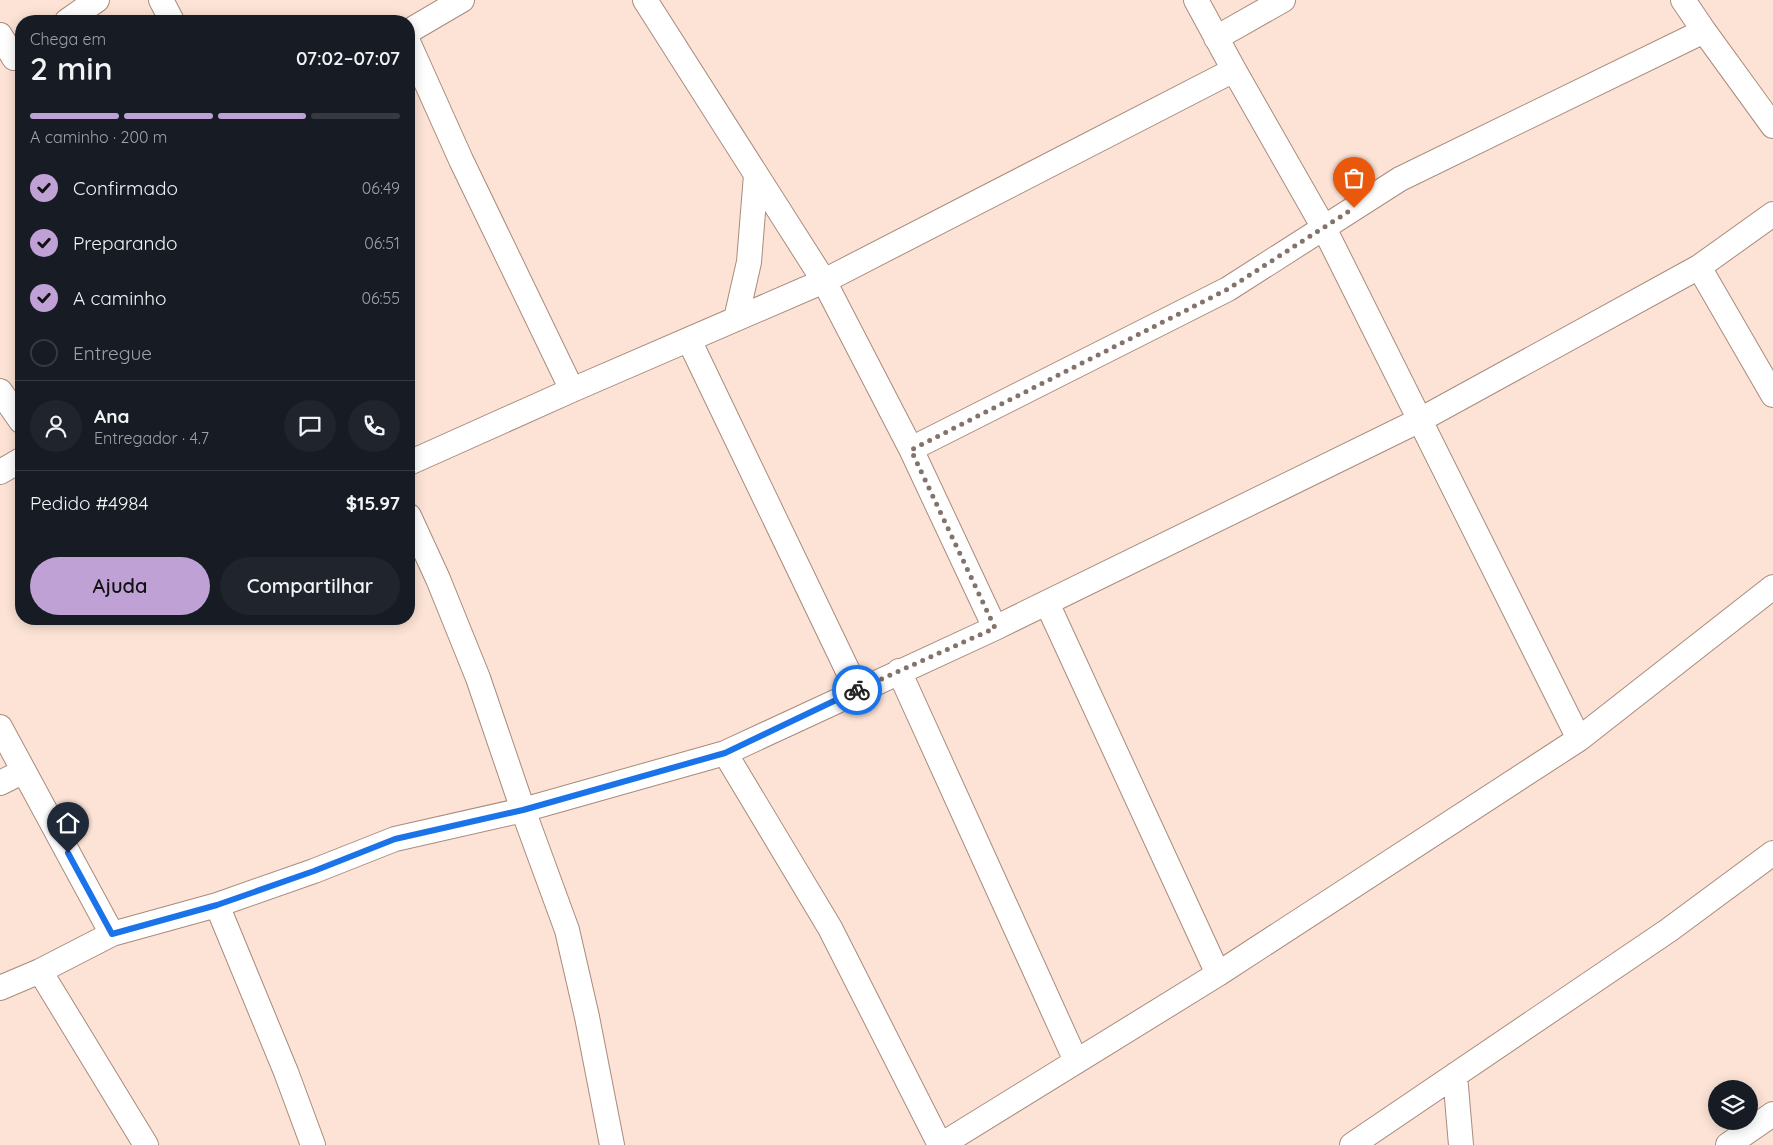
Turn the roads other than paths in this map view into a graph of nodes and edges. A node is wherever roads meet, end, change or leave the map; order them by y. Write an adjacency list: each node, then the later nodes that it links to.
1 (97, 0): 8 (street)
2 (161, 0): 9 (street)
3 (462, 0): 10 (street)
4 (645, 0): 18 (street)
5 (1196, 0): 13 (street)
6 (1283, 0): 13 (street)
7 (1683, 0): 11 (street)
8 (76, 15)
9 (169, 15)
10 (415, 27)
11 (1704, 31): 17 (street); 20 (street)
12 (0, 35): 15 (street)
13 (1216, 38): 16 (street)
14 (415, 58): 25 (street)
15 (12, 60)
16 (1234, 70): 20 (street); 22 (street)
17 (1773, 126)
18 (756, 175): 22 (street); 23 (street)
19 (1773, 214): 21 (street)
20 (1324, 228): 29 (street); 30 (street)
21 (1699, 266): 27 (street); 29 (street)
22 (824, 281): 23 (street); 30 (street)
23 (736, 319): 24 (street)
24 (689, 340): 25 (street); 39 (street)
25 (572, 390): 31 (street)
26 (0, 391): 28 (street)
27 (1773, 396)
28 (15, 412)
29 (1420, 420): 36 (street); 41 (street)
30 (911, 450): 37 (street)
31 (415, 460)
32 (15, 463): 33 (street)
33 (0, 472)
34 (415, 529): 45 (street)
35 (1773, 587): 41 (street)
36 (1047, 603): 37 (street); 50 (street)
37 (995, 628): 38 (street)
38 (899, 672): 39 (street); 52 (street)
39 (857, 690): 42 (street)
40 (0, 727): 43 (street)
41 (1579, 739): 50 (street)
42 (725, 753): 45 (street); 58 (street)
43 (24, 771): 44 (street); 48 (street)
44 (0, 783)
45 (523, 810): 47 (street); 57 (street)
46 (1773, 853): 53 (street)
47 (217, 905): 48 (street); 56 (street)
48 (112, 934): 49 (street)
49 (40, 971): 51 (street); 55 (street)
50 (1218, 974): 52 (street)
51 (0, 988)
52 (1076, 1061): 58 (street)
53 (1455, 1075): 59 (street); 60 (street)
54 (1773, 1114): 61 (street)
55 (146, 1145)
56 (313, 1145)
57 (612, 1145)
58 (940, 1145)
59 (1352, 1145)
60 (1461, 1145)
61 (1728, 1145)

